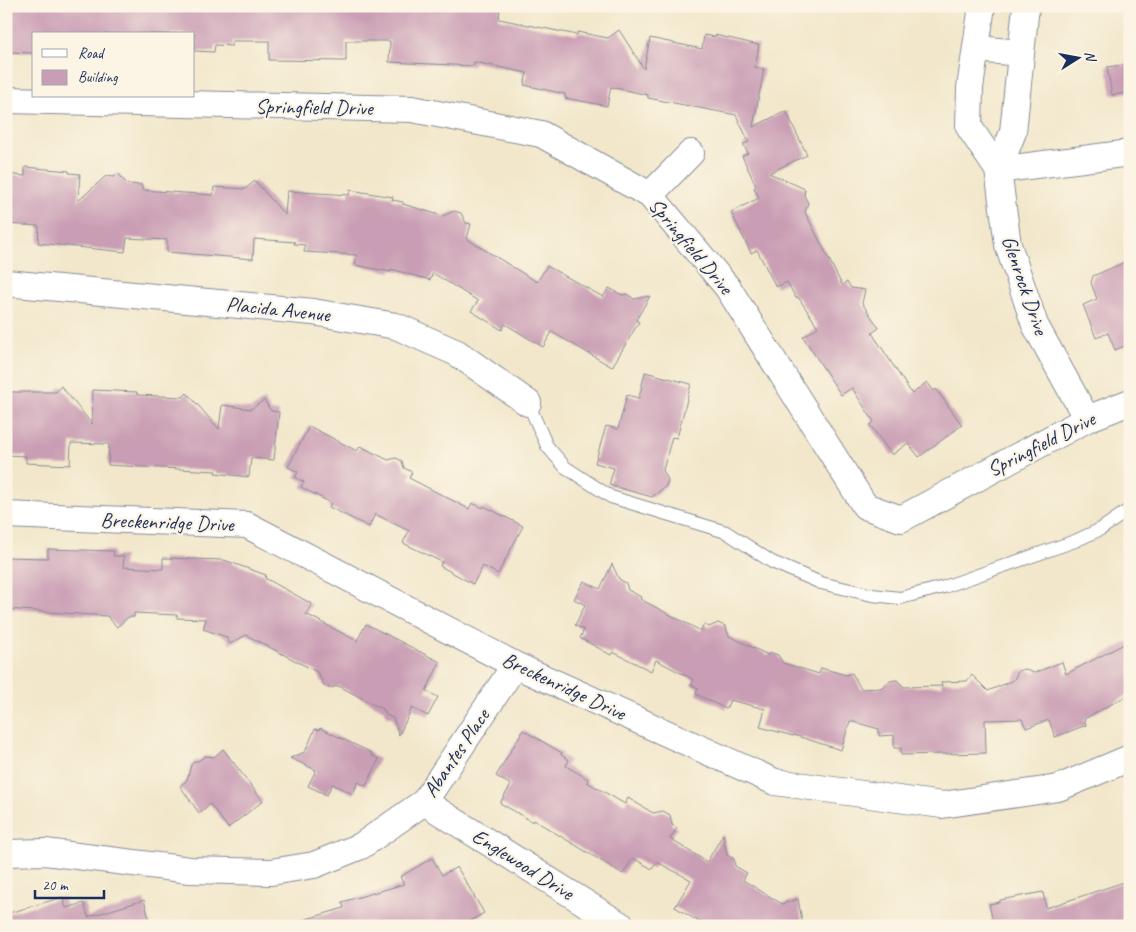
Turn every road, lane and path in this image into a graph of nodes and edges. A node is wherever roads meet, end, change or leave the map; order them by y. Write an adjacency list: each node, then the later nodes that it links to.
1 (982, 6): 3 (street, Glenrock Drive)
2 (1026, 6): 4 (street, Glenrock Drive)
3 (976, 49): 4 (street); 8 (street, Glenrock Drive)
4 (1021, 53): 8 (street, Glenrock Drive)
5 (6, 100): 9 (street, Springfield Drive)
6 (691, 153): 9 (street)
7 (1130, 153): 8 (street)
8 (998, 170): 13 (street, Glenrock Drive)
9 (650, 195): 13 (street, Springfield Drive)
10 (6, 283): 12 (street, Placida Avenue)
11 (1130, 402): 13 (street, Springfield Drive)
12 (528, 404): 14 (lane)
13 (1087, 418)
14 (1130, 509)
15 (6, 515): 16 (street, Breckenridge Drive)
16 (515, 664): 17 (street, Breckenridge Drive); 18 (street, Abantes Place)
17 (1130, 758)
18 (424, 802): 19 (street, Abantes Place); 20 (street, Englewood Drive)
19 (6, 853)
20 (622, 926)

